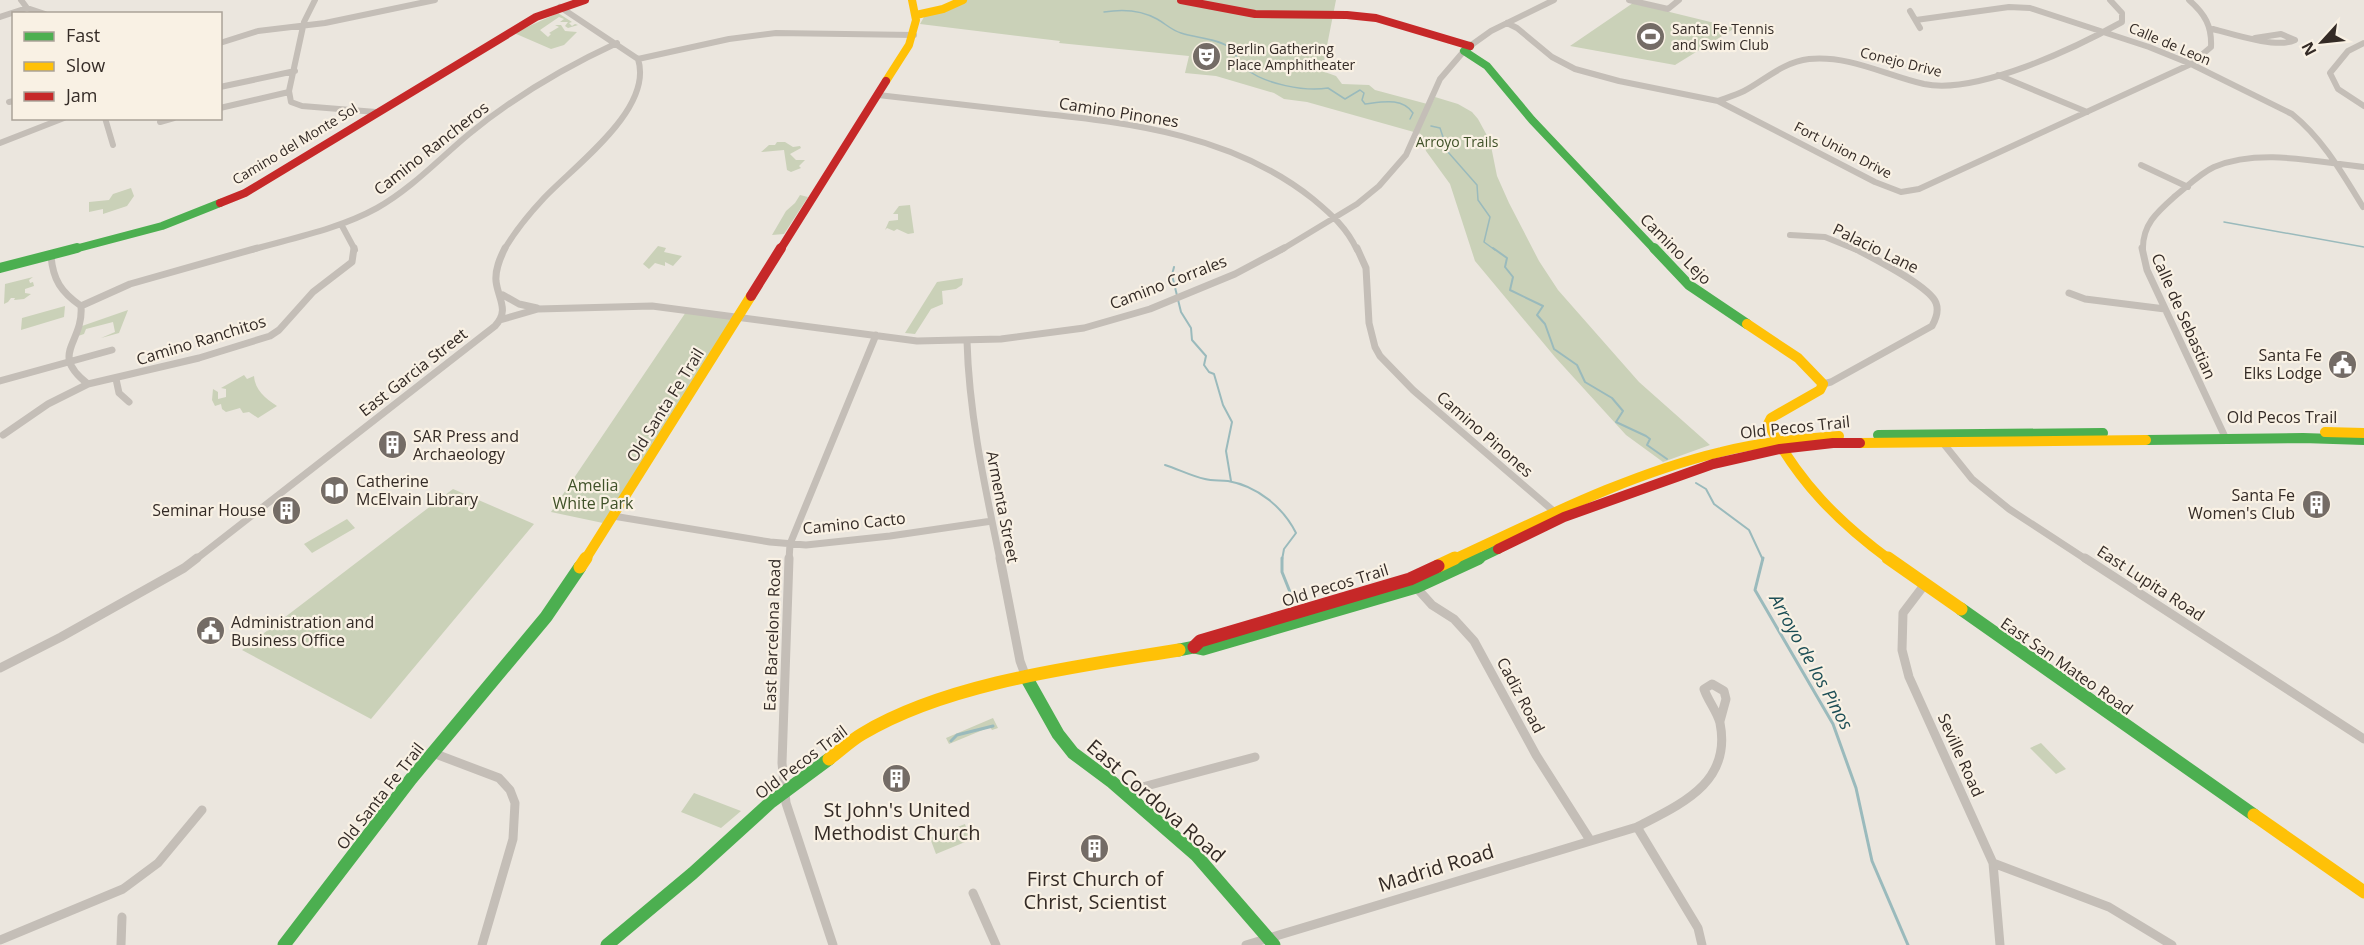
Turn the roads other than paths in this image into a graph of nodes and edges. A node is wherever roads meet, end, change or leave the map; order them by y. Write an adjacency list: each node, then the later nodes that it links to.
1 (21, 0): 14 (street)
2 (315, 0): 21 (street)
3 (435, 0): 21 (street)
4 (585, 0): 13 (street, Camino del Monte Sol)
5 (912, 0): 18 (street, Old Santa Fe Trail)
6 (963, 0): 18 (street)
7 (1181, 0): 30 (street, Camino Lejo)
8 (1554, 0): 20 (street, Camino Corrales)
9 (1629, 0): 10 (street)
10 (1679, 0)
11 (2110, 0): 24 (street)
12 (2189, 0): 23 (street)
13 (560, 7): 28 (street); 41 (street, Camino del Monte Sol)
14 (27, 8): 16 (street); 17 (street)
15 (1910, 11): 19 (street)
16 (15, 12)
17 (39, 12)
18 (916, 15): 25 (street, Old Santa Fe Trail)
19 (1916, 20): 22 (street); 24 (street, Calle de Leon)
20 (1507, 23): 30 (street, Camino Corrales); 38 (street, Fort Union Drive)
21 (305, 26): 27 (street); 33 (street)
22 (1920, 28)
23 (2213, 29): 26 (street); 32 (street, Fort Union Drive)
24 (2106, 31): 32 (street, Calle de Leon); 34 (street, Conejo Drive)
25 (914, 35): 31 (street); 37 (street, Old Santa Fe Trail)
26 (2255, 38): 26 (street)
27 (222, 42)
28 (617, 43): 31 (street); 55 (street, Camino Rancheros)
29 (2364, 43): 39 (street)
30 (1467, 48): 54 (street, Camino Corrales); 73 (street, Camino Lejo)
31 (638, 59): 60 (street)
32 (2191, 64): 42 (street, Fort Union Drive); 49 (street, Calle de Leon)
33 (295, 70): 35 (street); 36 (street)
34 (1998, 75): 38 (street, Conejo Drive); 42 (street)
35 (222, 87)
36 (289, 92): 40 (street); 41 (street)
37 (878, 95): 54 (street, Camino Pinones); 64 (street, Old Santa Fe Trail)
38 (1718, 101): 42 (street, Fort Union Drive)
39 (2364, 105)
40 (222, 108)
41 (376, 112): 57 (street, Camino del Monte Sol)
42 (2087, 112)
43 (59, 120): 47 (street)
44 (106, 120): 48 (street)
45 (167, 120): 46 (street)
46 (160, 122)
47 (0, 143)
48 (112, 145)
49 (2336, 164): 51 (street, Calle de Sebastian); 52 (street, Calle de Sebastian); 53 (street, Calle de Leon)
50 (2141, 165): 52 (street)
51 (2364, 166)
52 (2188, 187): 63 (street, Calle de Sebastian)
53 (2363, 207)
54 (1336, 218): 67 (street, Camino Corrales); 81 (street, Camino Pinones)
55 (341, 224): 61 (street, Camino Rancheros); 70 (street, Camino Ranchitos)
56 (1790, 235): 73 (street, Palacio Lane)
57 (51, 256): 58 (street, Camino del Monte Sol); 61 (street)
58 (0, 268)
59 (2069, 293): 63 (street)
60 (503, 295): 62 (street, Camino Corrales); 65 (street)
61 (81, 306): 69 (street)
62 (538, 309): 64 (street, Camino Corrales); 65 (street, Camino Corrales)
63 (2165, 309): 77 (street, Calle de Sebastian)
64 (738, 316): 66 (street, Camino Corrales); 82 (street, Old Santa Fe Trail)
65 (500, 320): 87 (street, East Garcia Street)
66 (876, 334): 67 (street, Camino Corrales); 84 (street, East Barcelona Road)
67 (967, 341): 83 (street, Armenta Street)
68 (112, 350): 69 (street)
69 (69, 363): 71 (street); 72 (street)
70 (116, 379): 72 (street, Camino Ranchitos); 74 (street)
71 (0, 381)
72 (88, 384): 76 (street, Camino Ranchitos)
73 (1823, 384): 80 (street)
74 (129, 402)
75 (2364, 433): 77 (street, Old Pecos Trail)
76 (3, 435)
77 (2223, 435): 78 (street, Old Pecos Trail); 79 (street, Old Pecos Trail)
78 (1939, 438): 80 (street, Old Pecos Trail); 90 (street, East Lupita Road)
79 (2364, 440)
80 (1778, 445): 81 (street, Old Pecos Trail); 86 (street, East San Mateo Road)
81 (1559, 515): 85 (street, Old Pecos Trail)
82 (613, 516): 84 (street, Camino Cacto); 91 (street, Old Santa Fe Trail)
83 (992, 521): 84 (street, Camino Cacto); 88 (street, Armenta Street)
84 (790, 544): 93 (street, East Barcelona Road)
85 (1413, 583): 88 (street, Old Pecos Trail); 97 (street, Cadiz Road)
86 (1925, 584): 98 (street, Seville Road); 99 (street, East San Mateo Road)
87 (0, 668)
88 (1026, 677): 93 (street, Old Pecos Trail); 94 (street, East Cordova Road)
89 (1720, 721): 96 (street, Madrid Road)
90 (2364, 739)
91 (433, 753): 105 (street, Old Santa Fe Trail); 106 (street)
92 (1255, 757): 94 (street)
93 (785, 792): 107 (street, Old Pecos Trail); 108 (street, East Barcelona Road)
94 (1126, 795): 103 (street, East Cordova Road)
95 (202, 810): 102 (street)
96 (1637, 827): 97 (street, Madrid Road); 111 (street)
97 (1590, 840): 103 (street, Madrid Road)
98 (1993, 864): 112 (street, Seville Road); 113 (street)
99 (2364, 892)
100 (973, 893): 109 (street)
101 (122, 917): 104 (street)
102 (0, 940)
103 (1271, 941): 110 (street, Madrid Road)
104 (121, 945)
105 (284, 945)
106 (482, 945)
107 (607, 945)
108 (833, 945)
109 (996, 945)
110 (1246, 945)
111 (1702, 945)
112 (2000, 945)
113 (2172, 945)

